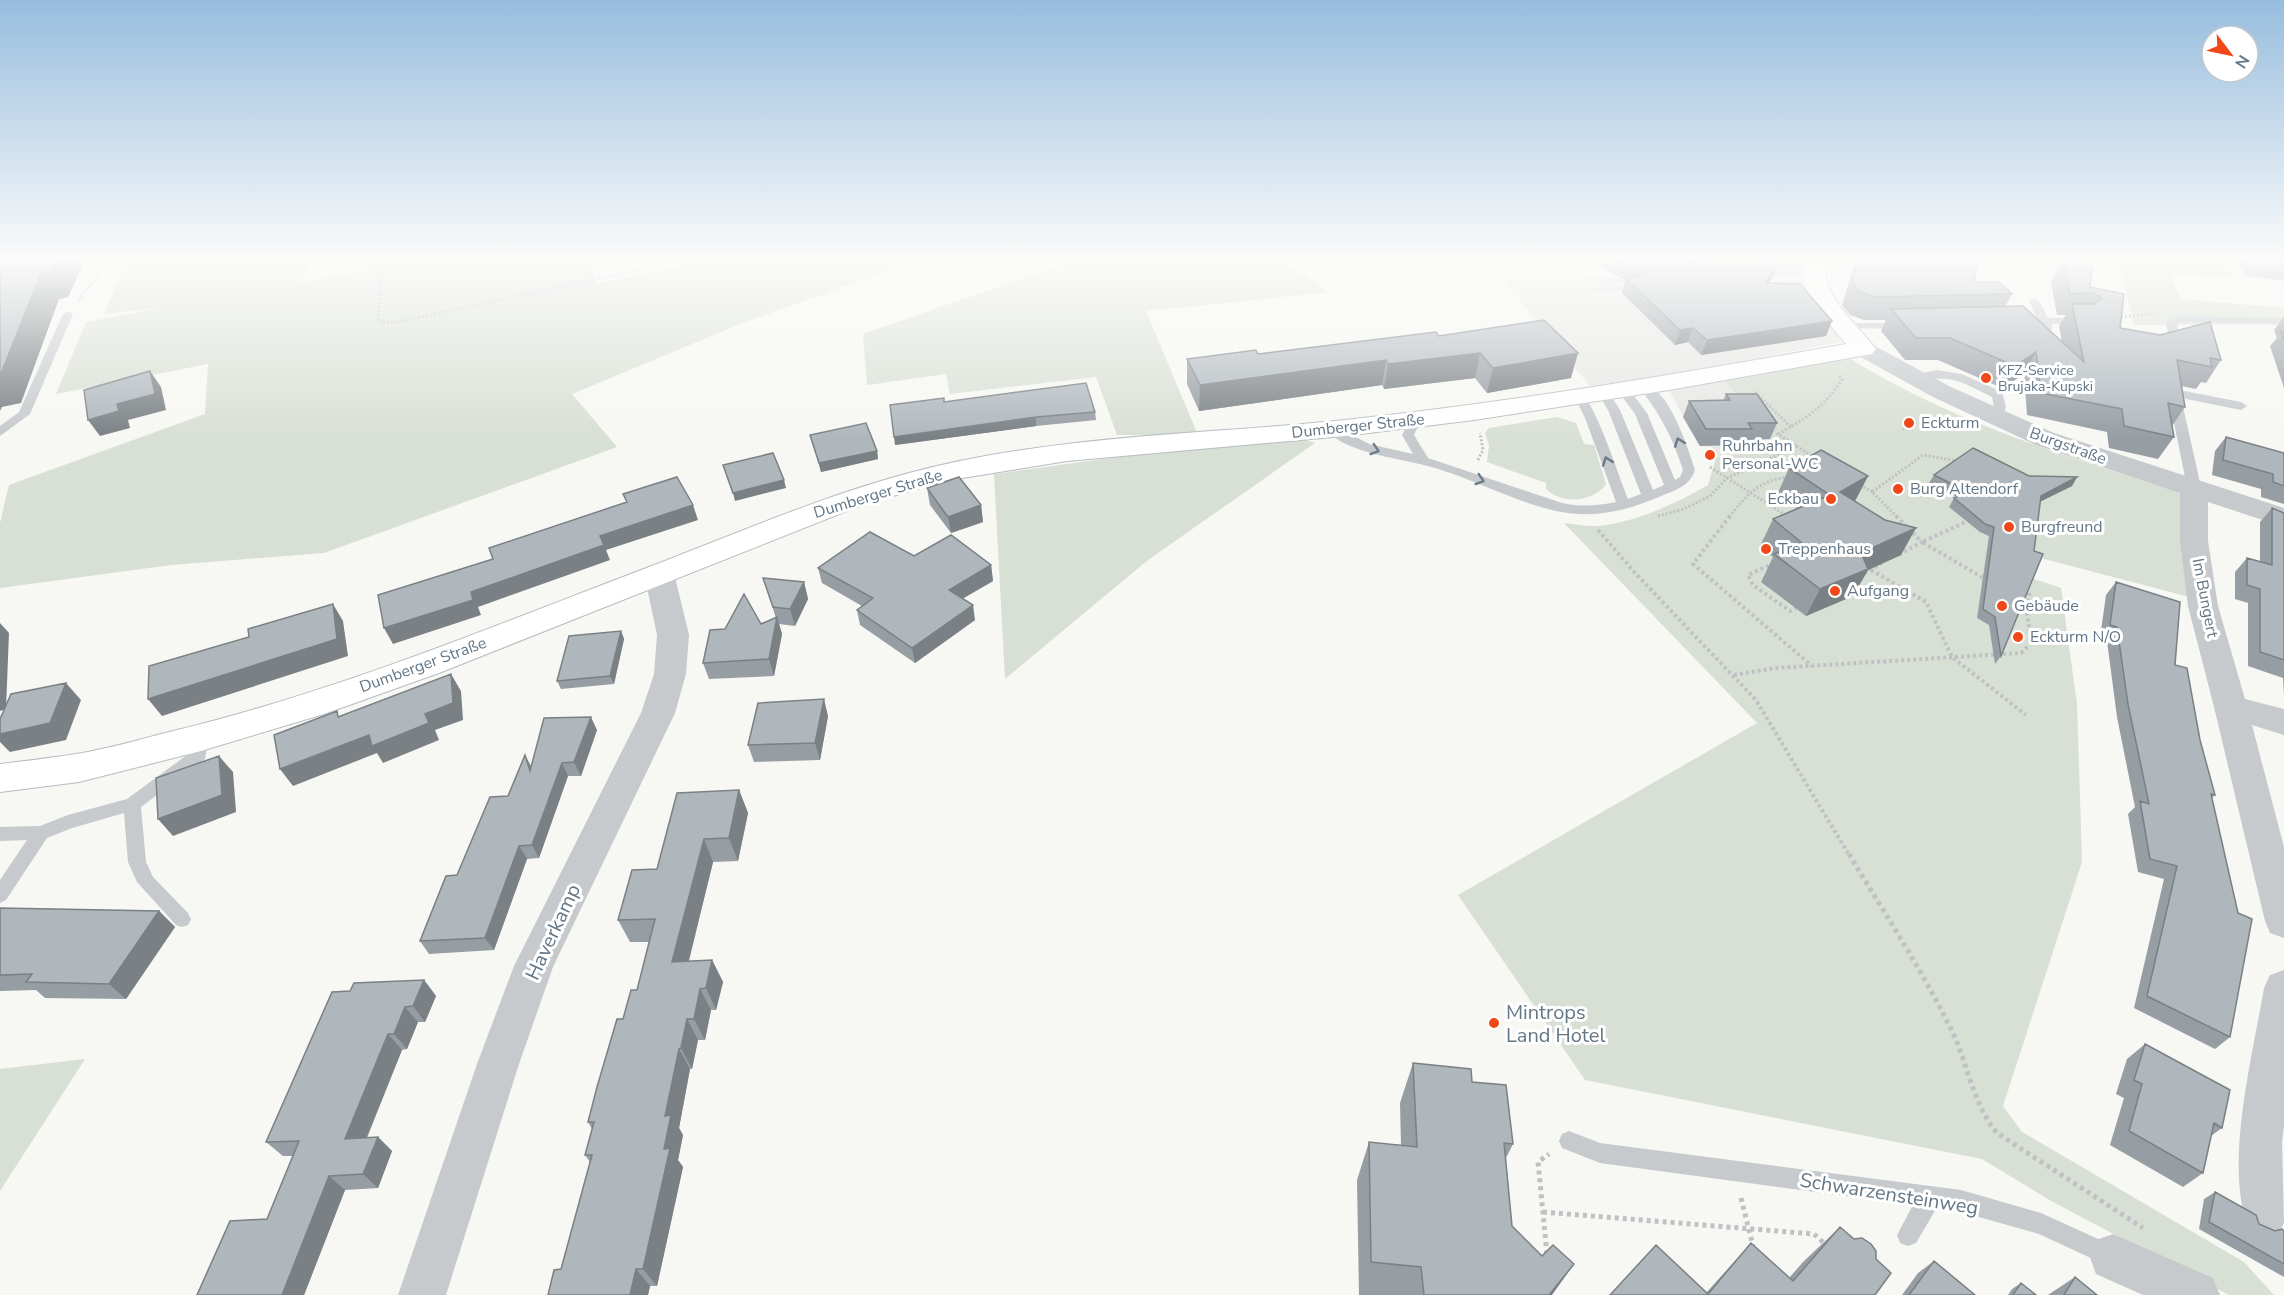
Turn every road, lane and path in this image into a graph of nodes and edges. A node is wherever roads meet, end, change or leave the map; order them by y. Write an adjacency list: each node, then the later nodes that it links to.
1 (66, 318): 21 (lane)
2 (378, 318): 3 (path)
3 (414, 318)
4 (1839, 318): 9 (main road)
5 (2081, 320): 6 (lane)
6 (2045, 321): 8 (lane); 12 (lane)
7 (2284, 321): 11 (lane)
8 (2004, 323)
9 (1845, 326): 10 (lane); 13 (main road)
10 (1916, 326)
11 (2173, 337)
12 (2053, 344)
13 (1863, 349): 14 (main road, Dumberger Straße); 35 (street, Burgstraße)
14 (1821, 356): 15 (main road, Dumberger Straße); 19 (path)
15 (1734, 372): 16 (main road, Dumberger Straße); 19 (path)
16 (1614, 393): 18 (main road, Dumberger Straße); 34 (lane); 34 (lane, one-way to 16); 38 (lane); 39 (lane, one-way to 16)
17 (2241, 406): 35 (lane)
18 (1415, 420): 20 (main road, Dumberger Straße); 25 (lane)
19 (1791, 427): 22 (path)
20 (1331, 429): 25 (lane, one-way to 25); 49 (main road, Dumberger Straße)
21 (0, 432)
22 (1797, 446): 23 (path); 28 (path)
23 (1784, 451)
24 (1964, 457): 29 (path)
25 (1424, 461): 40 (lane, one-way to 40)
26 (1946, 461): 29 (path); 30 (path); 37 (path)
27 (1704, 462): 36 (path)
28 (1822, 462)
29 (1957, 462): 31 (path)
30 (1950, 466)
31 (1966, 466)
32 (1791, 477): 36 (path)
33 (1853, 480): 37 (path)
34 (1671, 487): 38 (lane)
35 (2194, 487): 41 (street, Burgstraße); 57 (street, Im Bungert)
36 (1750, 491): 43 (path); 55 (path)
37 (1872, 492): 44 (path)
38 (1649, 496): 39 (lane)
39 (1623, 504): 40 (lane)
40 (1582, 511): 56 (path)
41 (2284, 518)
42 (1971, 519): 44 (path)
43 (1796, 522)
44 (1922, 542): 45 (path); 51 (path)
45 (1893, 557)
46 (1887, 560): 50 (path, bridge)
47 (1777, 562): 53 (path)
48 (1860, 563): 54 (path)
49 (659, 573): 60 (main road, Dumberger Straße); 80 (street, Haverkamp)
50 (1855, 578)
51 (1992, 582)
52 (2020, 590): 54 (path)
53 (1796, 609)
54 (1952, 657): 55 (path); 58 (path)
55 (1812, 666): 56 (path)
56 (1734, 675): 76 (path)
57 (2231, 707): 59 (street); 67 (street, Im Bungert)
58 (2026, 715)
59 (2284, 722)
60 (201, 738): 61 (main road, Dumberger Straße); 62 (lane)
61 (0, 778)
62 (132, 804): 64 (lane); 66 (lane)
63 (0, 834): 64 (lane)
64 (41, 834): 65 (lane)
65 (0, 895)
66 (182, 919)
67 (2284, 921)
68 (2284, 988): 73 (street)
69 (1569, 1141): 70 (lane, Schwarzensteinweg); 72 (path)
70 (1735, 1171): 71 (lane, Schwarzensteinweg); 74 (path)
71 (1931, 1197): 75 (lane); 76 (lane, Schwarzensteinweg)
72 (1543, 1212): 74 (path); 79 (path)
73 (2265, 1213)
74 (1749, 1229): 77 (path); 78 (path)
75 (1908, 1235)
76 (2132, 1246): 81 (street, Schwarzensteinweg)
77 (1754, 1251)
78 (1835, 1254)
79 (1547, 1259)
80 (422, 1295)
81 (2196, 1295)

